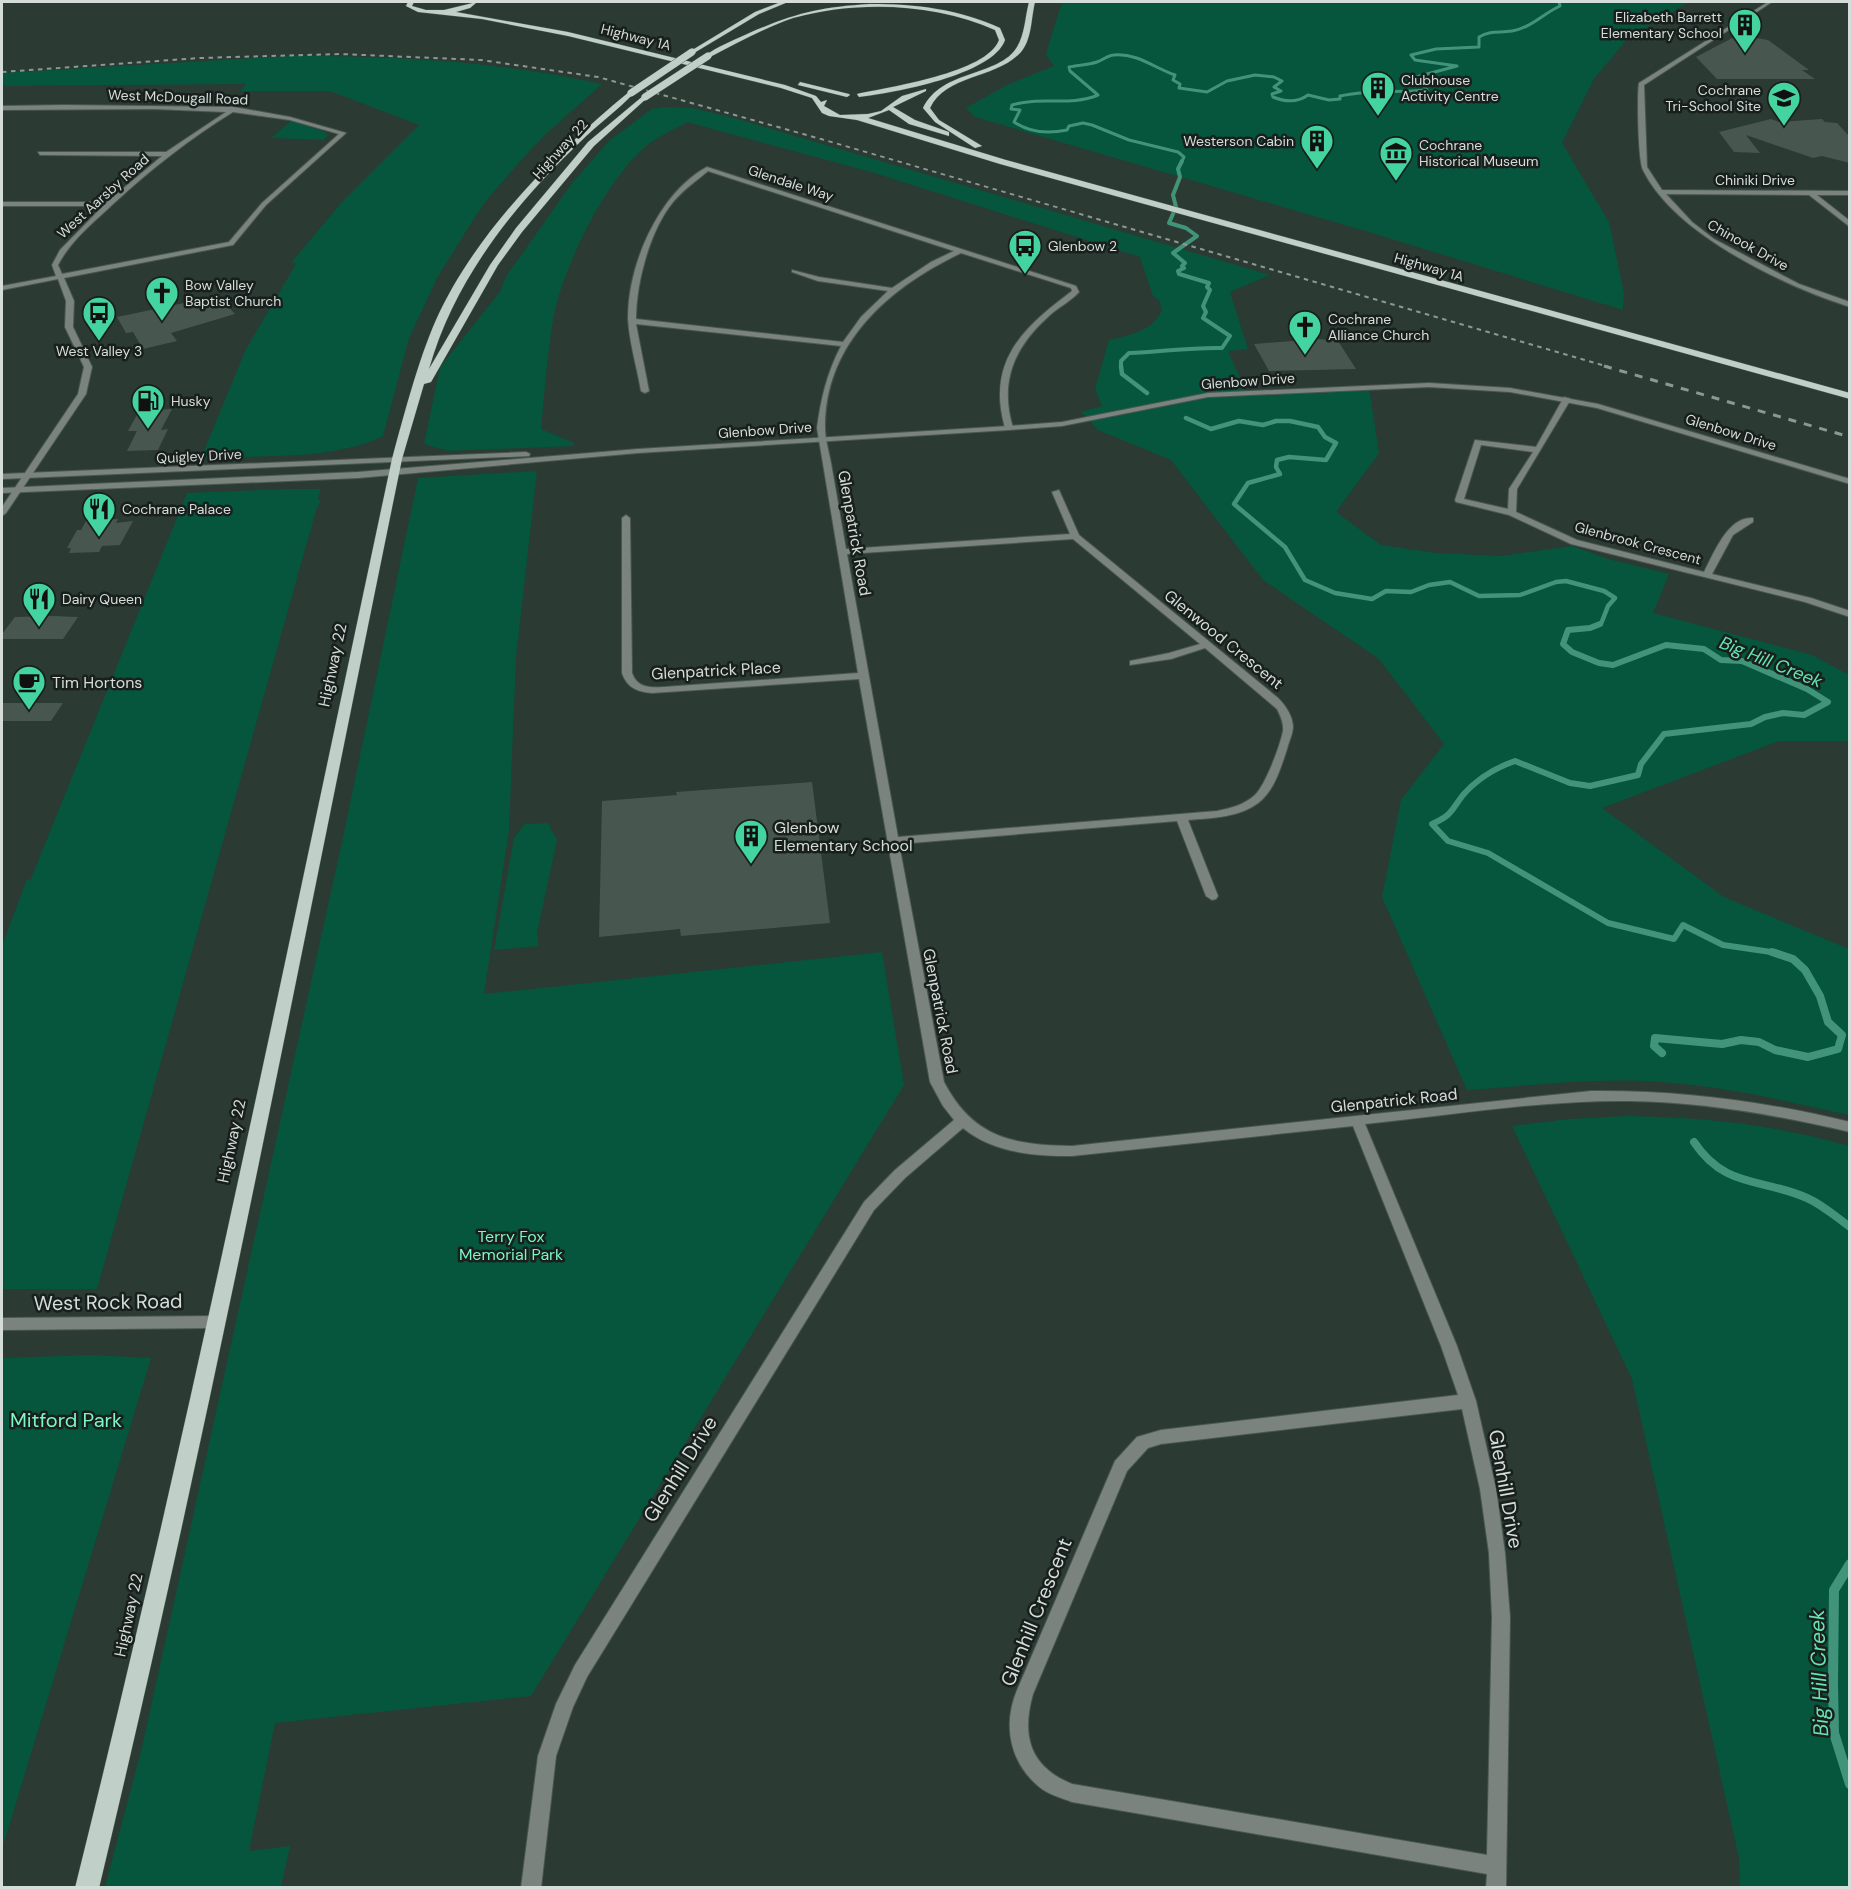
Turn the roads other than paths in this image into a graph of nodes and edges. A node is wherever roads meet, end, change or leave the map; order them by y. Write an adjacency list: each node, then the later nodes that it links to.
1 (409, 2): 8 (main road, Highway 1A)
2 (474, 2): 8 (main road); 12 (main road, Highway 1A)
3 (772, 2): 9 (main road)
4 (785, 2): 9 (main road, Highway 22)
5 (1032, 2): 11 (main road)
6 (1770, 2): 23 (street, Chinook Drive)
7 (805, 5): 10 (main road, Highway 22)
8 (438, 12): 14 (main road, Highway 1A)
9 (757, 13): 40 (main road, Highway 22, bridge)
10 (735, 42): 13 (main road); 40 (main road, Highway 22, bridge)
11 (990, 69): 15 (main road); 19 (main road)
12 (847, 95): 13 (main road); 14 (main road)
13 (859, 95): 15 (main road, Highway 1A)
14 (820, 106): 18 (main road, Highway 1A)
15 (889, 106): 18 (main road); 19 (main road, Highway 1A)
16 (2, 108): 17 (street, West McDougall Road)
17 (234, 109): 21 (street, West Aarsby Road); 31 (street, West McDougall Road)
18 (856, 117): 22 (main road, Highway 1A)
19 (978, 146): 22 (main road, Highway 1A)
20 (40, 153): 21 (street)
21 (170, 154): 27 (street, West Aarsby Road)
22 (1003, 162): 38 (main road, Highway 1A)
23 (1661, 192): 24 (street, Chiniki Drive); 34 (street, Chinook Drive)
24 (1811, 193): 25 (street, Chiniki Drive); 28 (street)
25 (1850, 193)
26 (2, 204): 27 (street)
27 (110, 204): 31 (street, West Aarsby Road)
28 (1850, 225)
29 (961, 249): 33 (street, Glenpatrick Road); 35 (street, Glendale Way); 41 (street, Glendale Way)
30 (794, 271): 33 (street)
31 (61, 276): 32 (street); 48 (street, West Aarsby Road)
32 (2, 288)
33 (894, 290): 36 (street, Glenpatrick Road)
34 (1850, 304)
35 (632, 321): 36 (street); 37 (street)
36 (844, 344): 42 (street, Glenpatrick Road)
37 (645, 391)
38 (1850, 396)
39 (1567, 399): 41 (street, Glenbow Drive); 43 (street); 49 (street, Glenbow Drive)
40 (414, 402): 45 (main road, Highway 22)
41 (1009, 428): 42 (street, Glenbow Drive)
42 (822, 440): 44 (street, Glenbow Drive); 58 (street, Glenpatrick Road)
43 (1538, 450): 54 (street); 54 (street, Glenbrook Crescent)
44 (638, 451): 45 (street, Glenbow Drive); 46 (street, Glenbow Drive)
45 (397, 459): 46 (main road, Highway 22); 48 (street, Quigley Drive)
46 (395, 472): 51 (street, Quigley Drive); 70 (main road, Highway 22)
47 (2, 477): 48 (street, Quigley Drive)
48 (27, 477): 51 (street, West Aarsby Road)
49 (1850, 482)
50 (2, 491): 51 (street, Quigley Drive)
51 (18, 491): 53 (street, West Aarsby Road)
52 (1056, 492): 57 (street)
53 (2, 513)
54 (1512, 513): 59 (street, Glenbrook Crescent)
55 (626, 518): 63 (street, Glenpatrick Place)
56 (1750, 520): 59 (street)
57 (1075, 536): 58 (street); 61 (street, Glenwood Crescent)
58 (842, 552): 63 (street, Glenpatrick Road)
59 (1707, 575): 60 (street, Glenbrook Crescent)
60 (1850, 614)
61 (1206, 645): 62 (street); 64 (street, Glenwood Crescent)
62 (1133, 663)
63 (863, 675): 65 (street, Glenpatrick Road)
64 (1181, 817): 65 (street, Glenwood Crescent); 66 (street)
65 (892, 841): 68 (street, Glenpatrick Road)
66 (1212, 896)
67 (1357, 1120): 68 (street, Glenpatrick Road); 69 (street, Glenpatrick Road); 72 (street, Glenhill Drive)
68 (962, 1121): 75 (street, Glenhill Drive)
69 (1850, 1127)
70 (216, 1322): 71 (street, West Rock Road); 74 (main road, Highway 22)
71 (2, 1324)
72 (1468, 1401): 73 (street, Glenhill Drive); 73 (street, Glenhill Crescent)
73 (1497, 1866): 76 (street, Glenhill Drive)
74 (87, 1887)
75 (531, 1887)
76 (1496, 1887)

